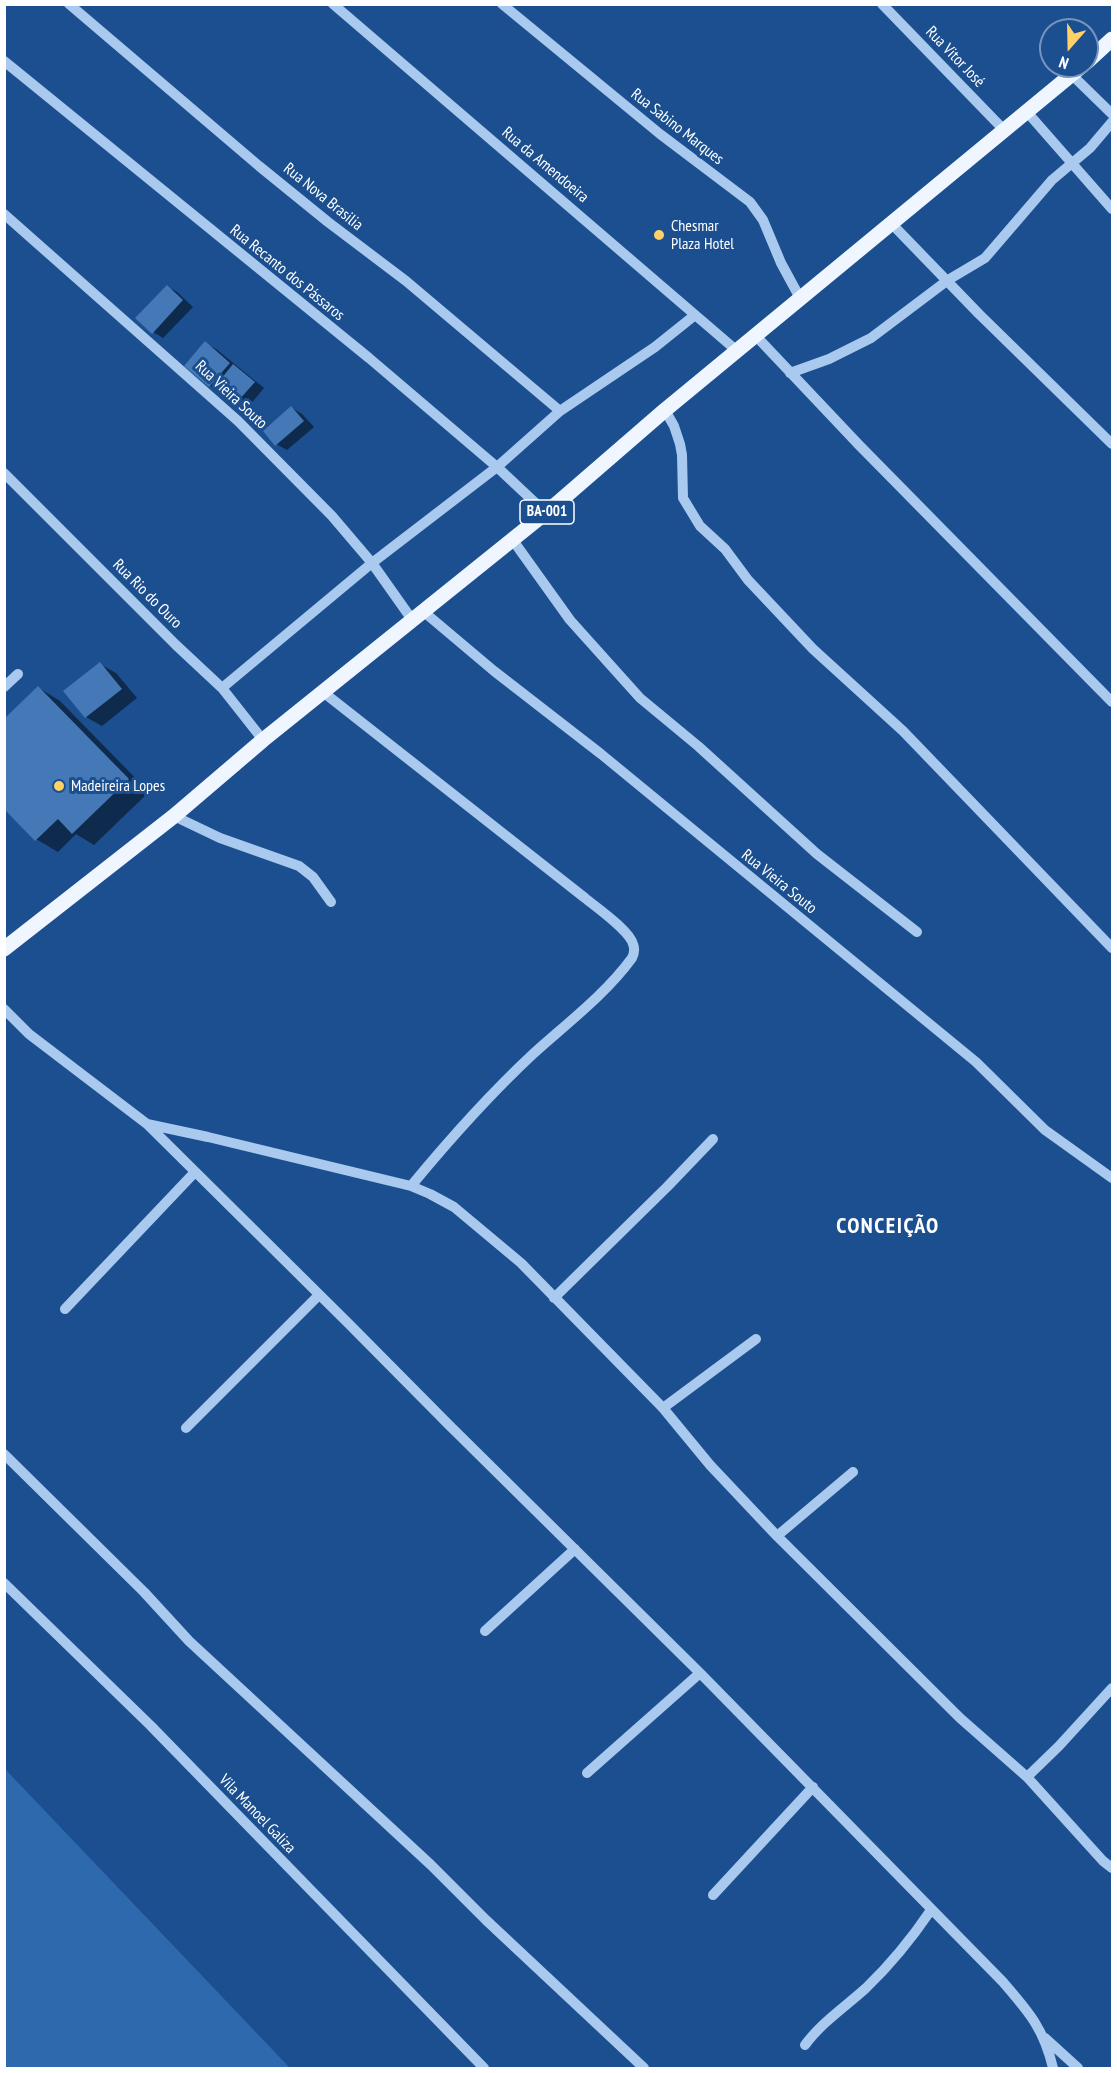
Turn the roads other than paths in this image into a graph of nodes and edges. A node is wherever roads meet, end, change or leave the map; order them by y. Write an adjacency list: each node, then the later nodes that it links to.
1 (69, 4): 25 (street, Rua Nova Brasilia)
2 (333, 4): 20 (street, Rua da Amendoeira)
3 (502, 4): 19 (street, Rua Sabino Marques)
4 (882, 4): 13 (street, Rua Vitor José)
5 (1113, 39): 6 (main road)
6 (1099, 51)
7 (4, 61): 27 (street, Rua Recanto dos Pássaros)
8 (1067, 78): 10 (main road, BA-001)
9 (1084, 78): 11 (street)
10 (1027, 112): 13 (main road, BA-001); 14 (street)
11 (1113, 114)
12 (1113, 122): 14 (street)
13 (1005, 131): 17 (main road, BA-001)
14 (1072, 162): 15 (street); 18 (street)
15 (1113, 209)
16 (4, 214): 31 (street, Rua Vieira Souto)
17 (890, 222): 18 (street); 19 (main road, BA-001)
18 (948, 280): 23 (street); 26 (street)
19 (800, 298): 21 (main road, BA-001)
20 (695, 315): 22 (street, Rua da Amendoeira); 25 (street)
21 (755, 335): 22 (main road, BA-001); 23 (street)
22 (736, 350): 24 (main road, BA-001)
23 (790, 373): 37 (street)
24 (664, 410): 29 (main road, BA-001); 42 (street)
25 (560, 411): 27 (street)
26 (1113, 444)
27 (497, 467): 29 (street, Rua Recanto dos Pássaros); 31 (street)
28 (4, 473): 35 (street, Rua Rio do Ouro)
29 (546, 513): 30 (main road, BA-001)
30 (512, 539): 32 (main road, BA-001); 41 (street)
31 (372, 563): 32 (street, Rua Vieira Souto); 35 (street)
32 (419, 616): 36 (main road, BA-001); 48 (street, Rua Vieira Souto)
33 (18, 674): 34 (street)
34 (4, 687)
35 (222, 688): 38 (street, Rua Rio do Ouro)
36 (323, 692): 38 (main road, BA-001); 49 (street)
37 (1113, 702)
38 (263, 740): 39 (main road, BA-001)
39 (174, 816): 40 (street); 43 (main road, BA-001)
40 (332, 902)
41 (917, 932)
42 (1113, 948)
43 (4, 949)
44 (4, 1009): 45 (street)
45 (147, 1124): 47 (street); 49 (street)
46 (713, 1139): 51 (street)
47 (195, 1172): 50 (street); 52 (street)
48 (1113, 1178)
49 (411, 1186): 51 (street)
50 (319, 1295): 55 (street); 59 (street)
51 (554, 1298): 54 (street)
52 (65, 1309)
53 (756, 1339): 54 (street)
54 (663, 1408): 58 (street)
55 (186, 1428)
56 (4, 1454): 73 (street)
57 (853, 1472): 58 (street)
58 (777, 1536): 65 (street)
59 (575, 1549): 61 (street); 62 (street)
60 (4, 1583): 72 (street, Vila Manoel Galiza)
61 (484, 1631)
62 (700, 1673): 64 (street); 66 (street)
63 (1113, 1688): 65 (street)
64 (586, 1773)
65 (1028, 1777): 67 (street)
66 (813, 1787): 68 (street); 69 (street)
67 (1113, 1868)
68 (713, 1895)
69 (932, 1910): 70 (street); 71 (street)
70 (1043, 2036): 74 (street); 75 (street)
71 (805, 2045)
72 (484, 2068)
73 (643, 2068)
74 (1053, 2068)
75 (1078, 2068)

